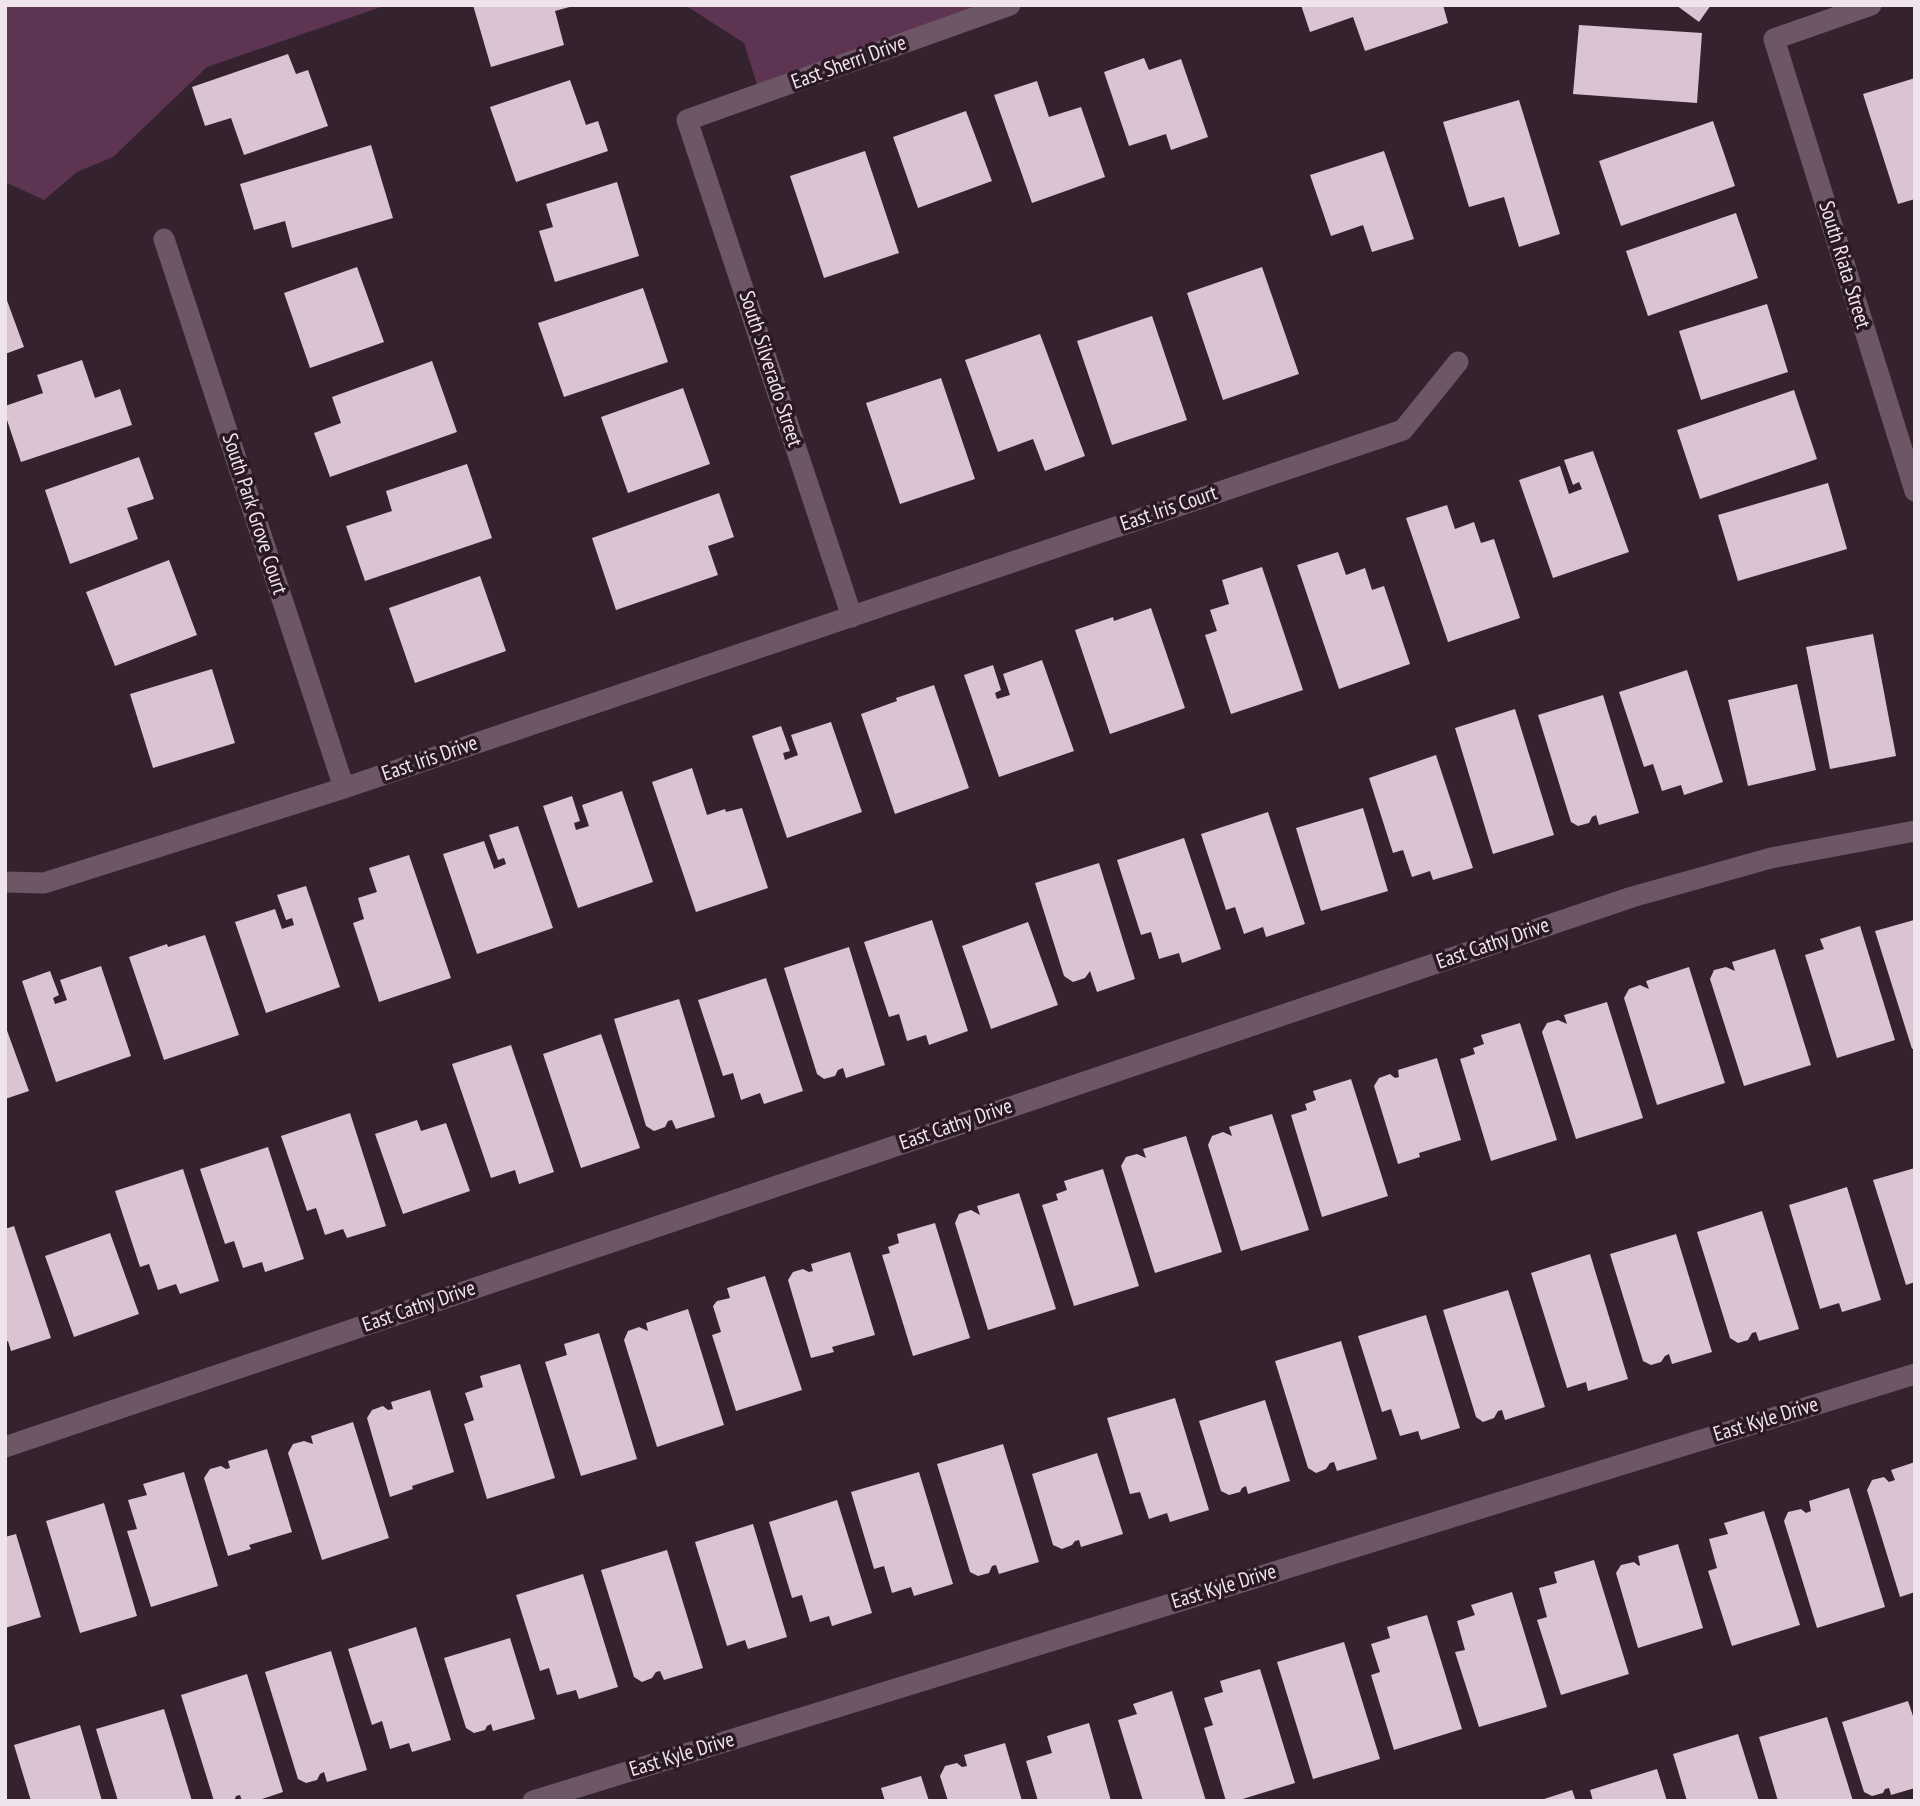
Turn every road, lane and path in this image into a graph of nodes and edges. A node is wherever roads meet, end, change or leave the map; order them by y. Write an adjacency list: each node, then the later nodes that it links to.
1 (1010, 5): 3 (street, East Sherri Drive)
2 (1871, 5): 6 (street, South Riata Street)
3 (687, 120): 7 (street, South Silverado Street)
4 (164, 239): 8 (street, South Park Grove Court)
5 (1458, 362): 7 (street, East Iris Court)
6 (1915, 491)
7 (852, 617): 8 (street, East Iris Drive)
8 (344, 788): 10 (street, East Iris Drive)
9 (1915, 831): 12 (street, East Cathy Drive)
10 (5, 882)
11 (1915, 1374): 13 (street, East Kyle Drive)
12 (5, 1447)
13 (533, 1801)

